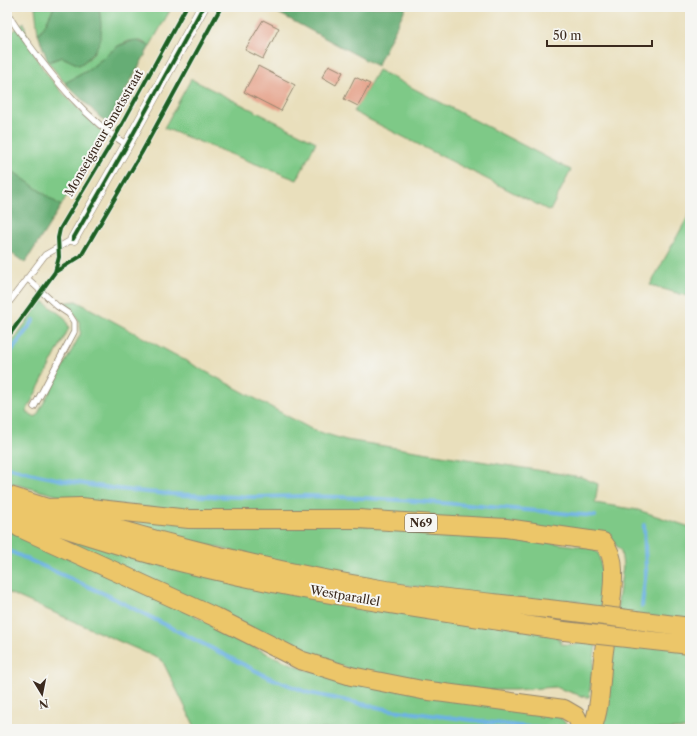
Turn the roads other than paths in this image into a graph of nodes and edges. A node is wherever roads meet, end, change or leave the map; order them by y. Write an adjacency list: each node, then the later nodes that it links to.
1 (202, 7): 3 (street, Monseigneur Smetsstraat)
2 (8, 14): 3 (lane)
3 (128, 145): 4 (street, Monseigneur Smetsstraat)
4 (73, 239): 5 (lane)
5 (27, 278): 6 (lane); 7 (lane)
6 (7, 305)
7 (34, 407)
8 (7, 495): 9 (main road, Westparallel / N69)
9 (46, 508): 12 (main road, Westparallel / N69, bridge); 15 (main road, N69)
10 (7, 510): 13 (main road, Westparallel, bridge)
11 (7, 518): 14 (main road)
12 (690, 626)
13 (690, 645)
14 (582, 729)
15 (592, 729)

